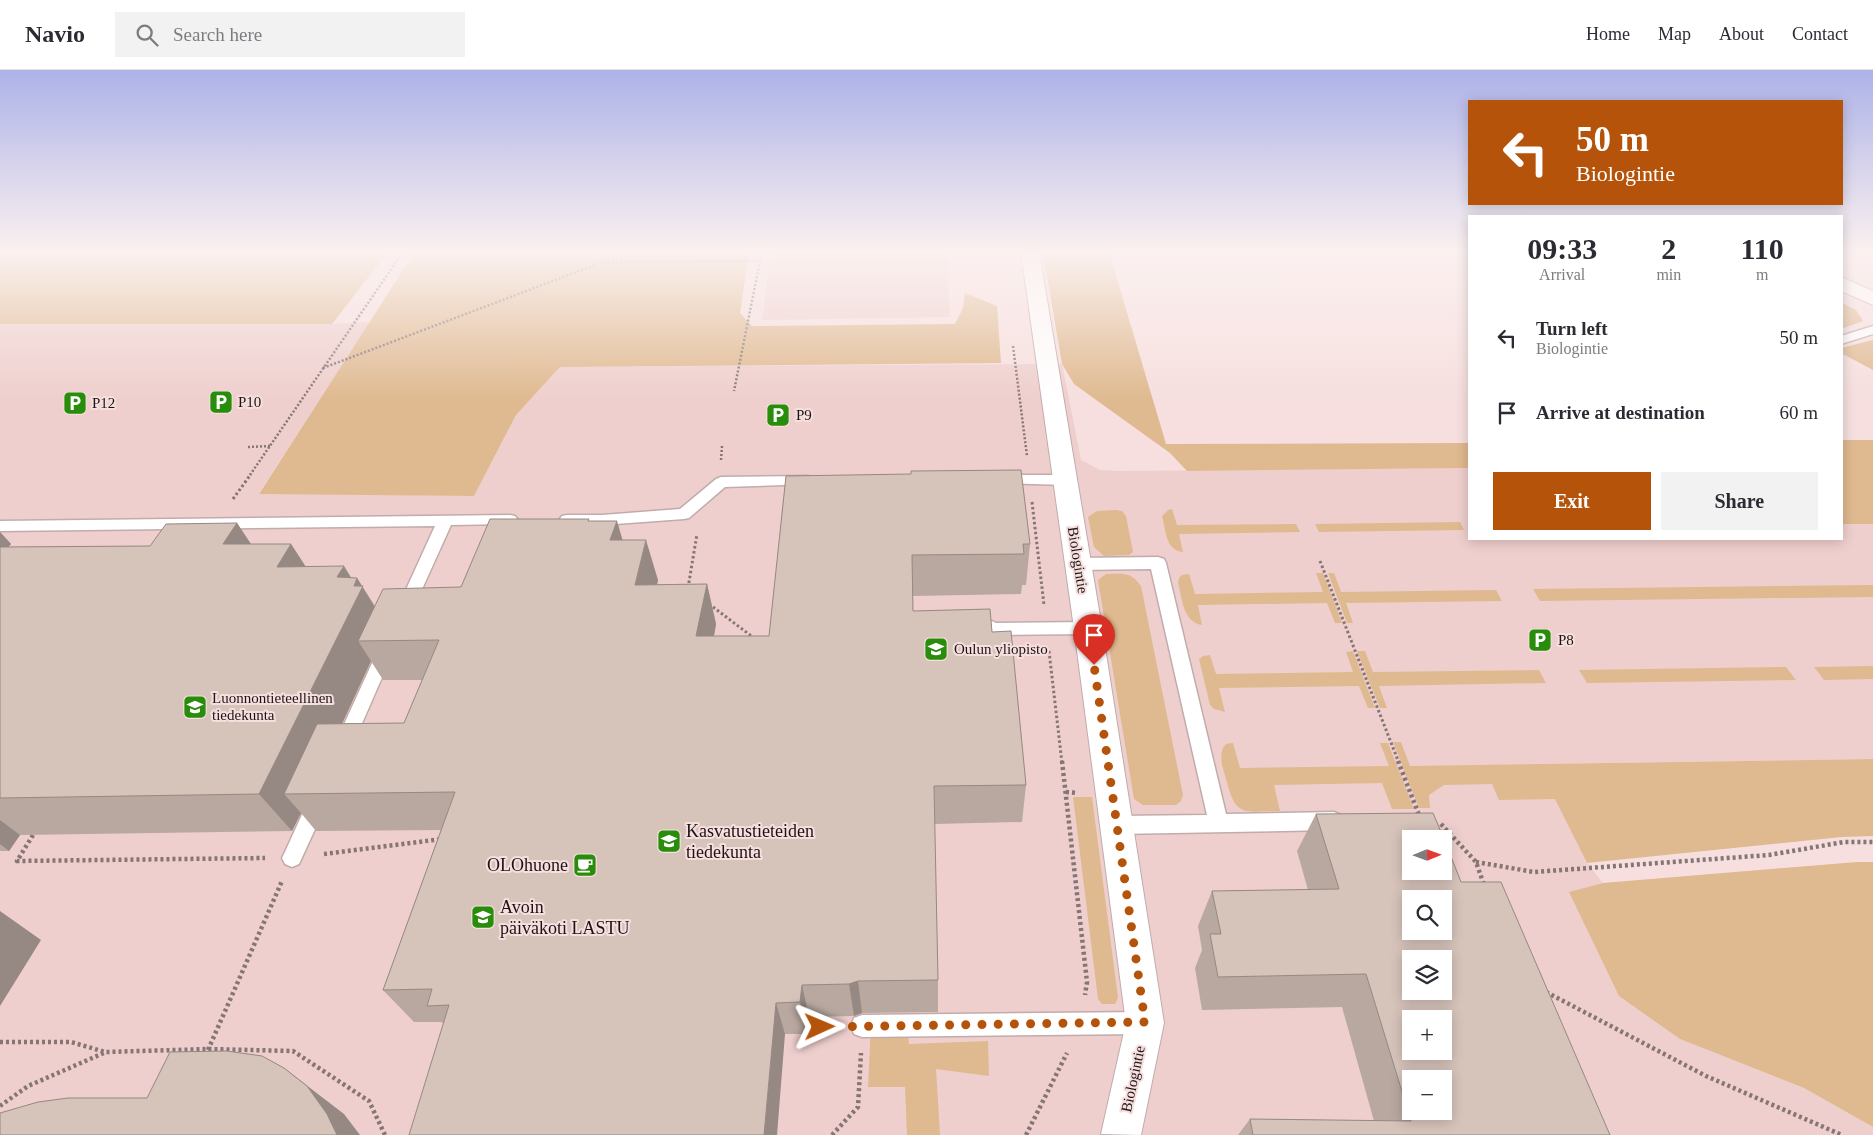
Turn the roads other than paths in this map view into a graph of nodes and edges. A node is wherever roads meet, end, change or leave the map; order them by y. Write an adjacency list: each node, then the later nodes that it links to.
1 (1038, 302): 5 (street, Biologintie)
2 (1873, 330): 3 (lane)
3 (1843, 339)
4 (982, 480): 5 (lane)
5 (1065, 480): 11 (street, Biologintie)
6 (818, 481): 8 (lane)
7 (529, 520): 9 (lane)
8 (557, 520)
9 (445, 521): 10 (lane); 12 (lane)
10 (0, 526)
11 (1078, 564): 14 (street, Biologintie); 19 (lane)
12 (401, 618)
13 (958, 621): 14 (lane)
14 (1088, 628): 20 (street, Biologintie)
15 (393, 636): 16 (lane)
16 (336, 760)
17 (324, 787): 21 (lane)
18 (1353, 821): 19 (lane)
19 (1218, 822): 20 (lane)
20 (1117, 825): 22 (street, Biologintie)
21 (292, 858)
22 (1145, 1022): 23 (lane); 24 (street, Biologintie)
23 (862, 1026)
24 (1121, 1134)

